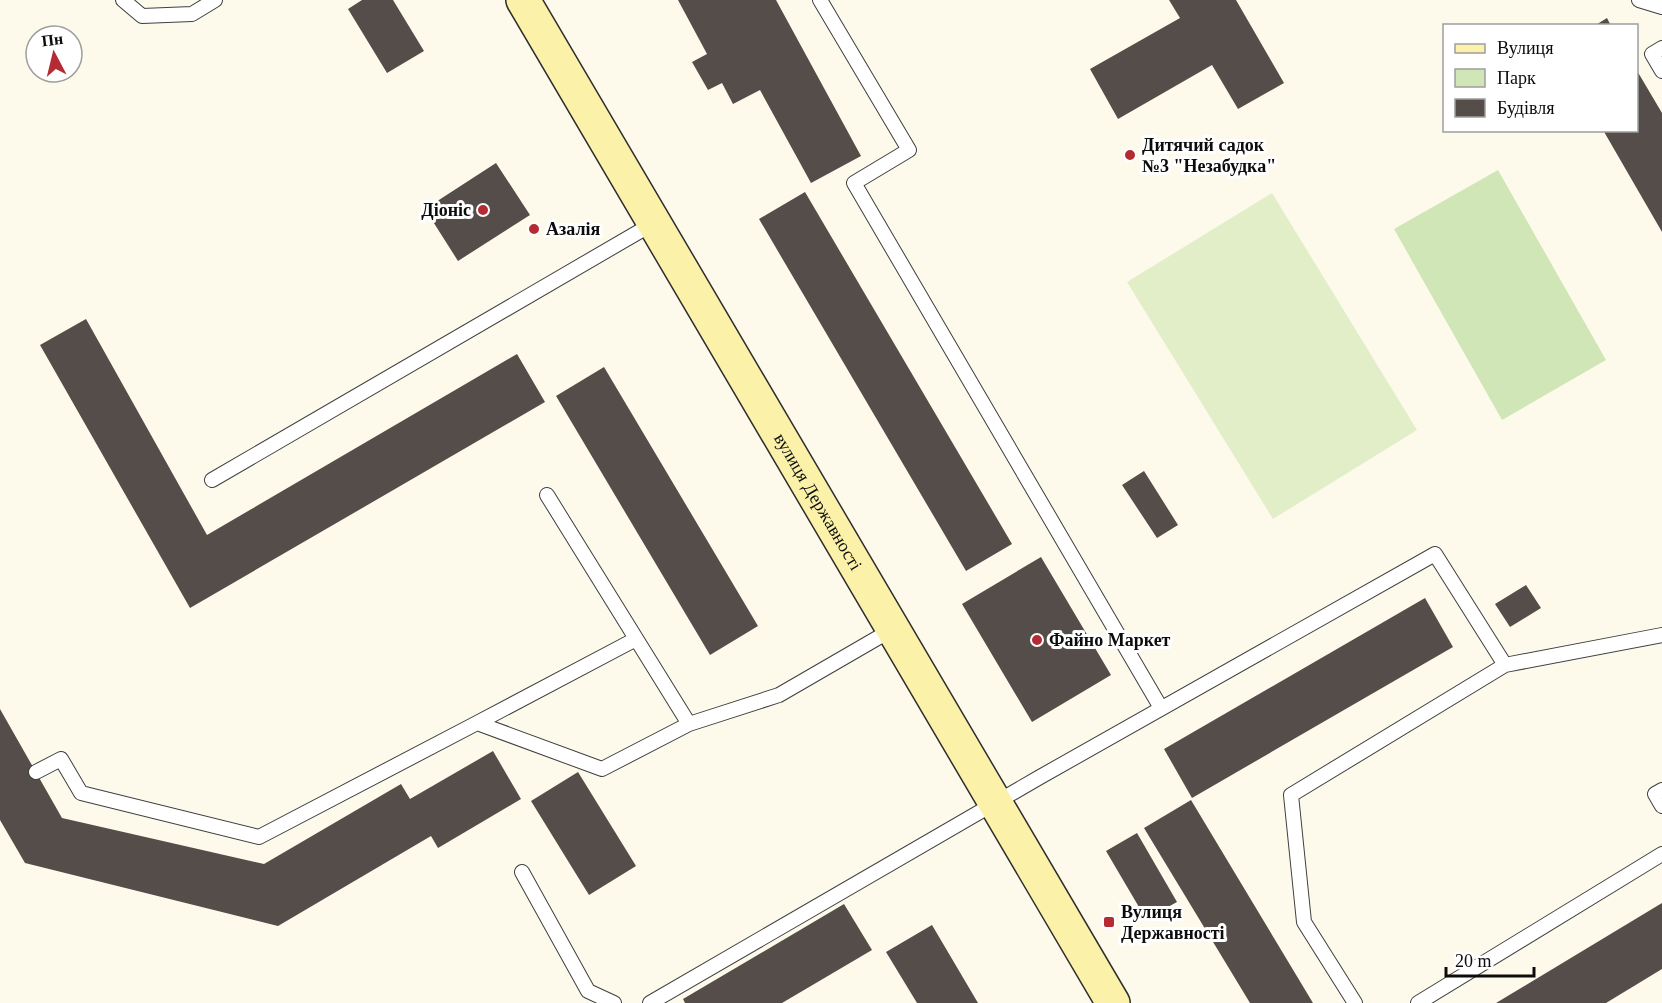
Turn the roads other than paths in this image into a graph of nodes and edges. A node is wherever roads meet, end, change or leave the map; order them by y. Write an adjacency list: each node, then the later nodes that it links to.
1 (123, 0): 2 (lane)
2 (215, 0)
3 (523, 0): 9 (street, вулиця Державності)
4 (820, 0): 16 (lane)
5 (1639, 0): 6 (lane)
6 (1662, 7)
7 (1662, 48): 8 (lane)
8 (1662, 71)
9 (654, 223): 10 (lane); 12 (street, вулиця Державності)
10 (212, 480)
11 (547, 495): 14 (lane)
12 (892, 628): 18 (lane); 21 (street, вулиця Державності)
13 (1662, 635): 15 (lane)
14 (636, 639): 17 (lane); 18 (lane)
15 (1505, 665): 16 (lane); 28 (lane)
16 (1161, 708): 21 (lane)
17 (477, 723): 18 (lane); 19 (lane)
18 (689, 724)
19 (36, 772)
20 (1662, 790): 22 (lane)
21 (995, 803): 26 (lane); 27 (street, вулиця Державності)
22 (1662, 806)
23 (1662, 854): 29 (lane)
24 (522, 872): 25 (lane)
25 (614, 1003)
26 (650, 1003)
27 (1113, 1003)
28 (1355, 1003)
29 (1418, 1003)

